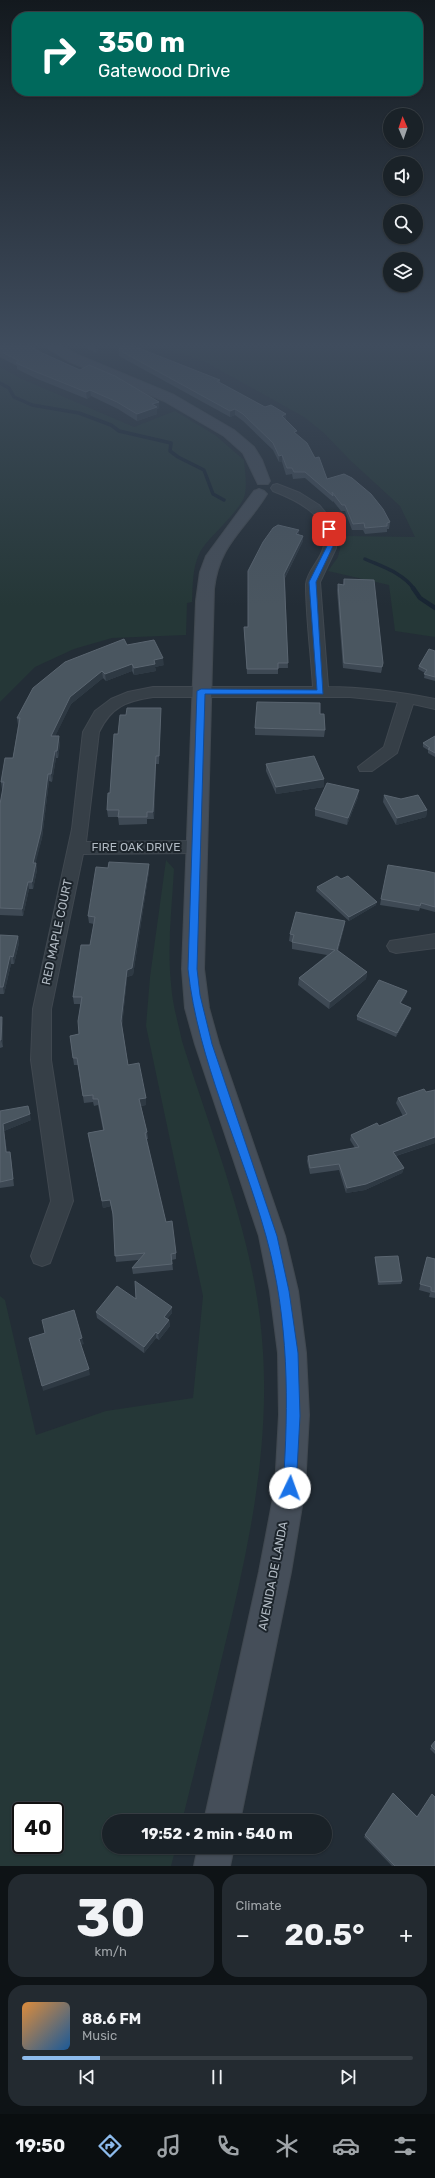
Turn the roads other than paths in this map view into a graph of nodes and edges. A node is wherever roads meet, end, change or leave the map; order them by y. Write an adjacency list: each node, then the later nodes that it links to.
1 (228, 432): 2 (street)
2 (266, 487): 3 (street, AVENIDA DE LANDA); 4 (street)
3 (201, 691): 4 (street, RED MAPLE COURT); 8 (street, AVENIDA DE LANDA); 9 (street, RED MAPLE COURT)
4 (321, 692): 5 (street, RED MAPLE COURT)
5 (407, 698): 6 (street, RED MAPLE COURT); 7 (street)
6 (435, 704)
7 (366, 767)
8 (196, 847): 9 (street, FIRE OAK DRIVE); 13 (street, AVENIDA DE LANDA)
9 (76, 848): 12 (street, RED MAPLE COURT)
10 (435, 941): 11 (street)
11 (396, 946)
12 (42, 1256)
13 (224, 1814)
14 (215, 1854): 15 (street)
15 (212, 1866)

